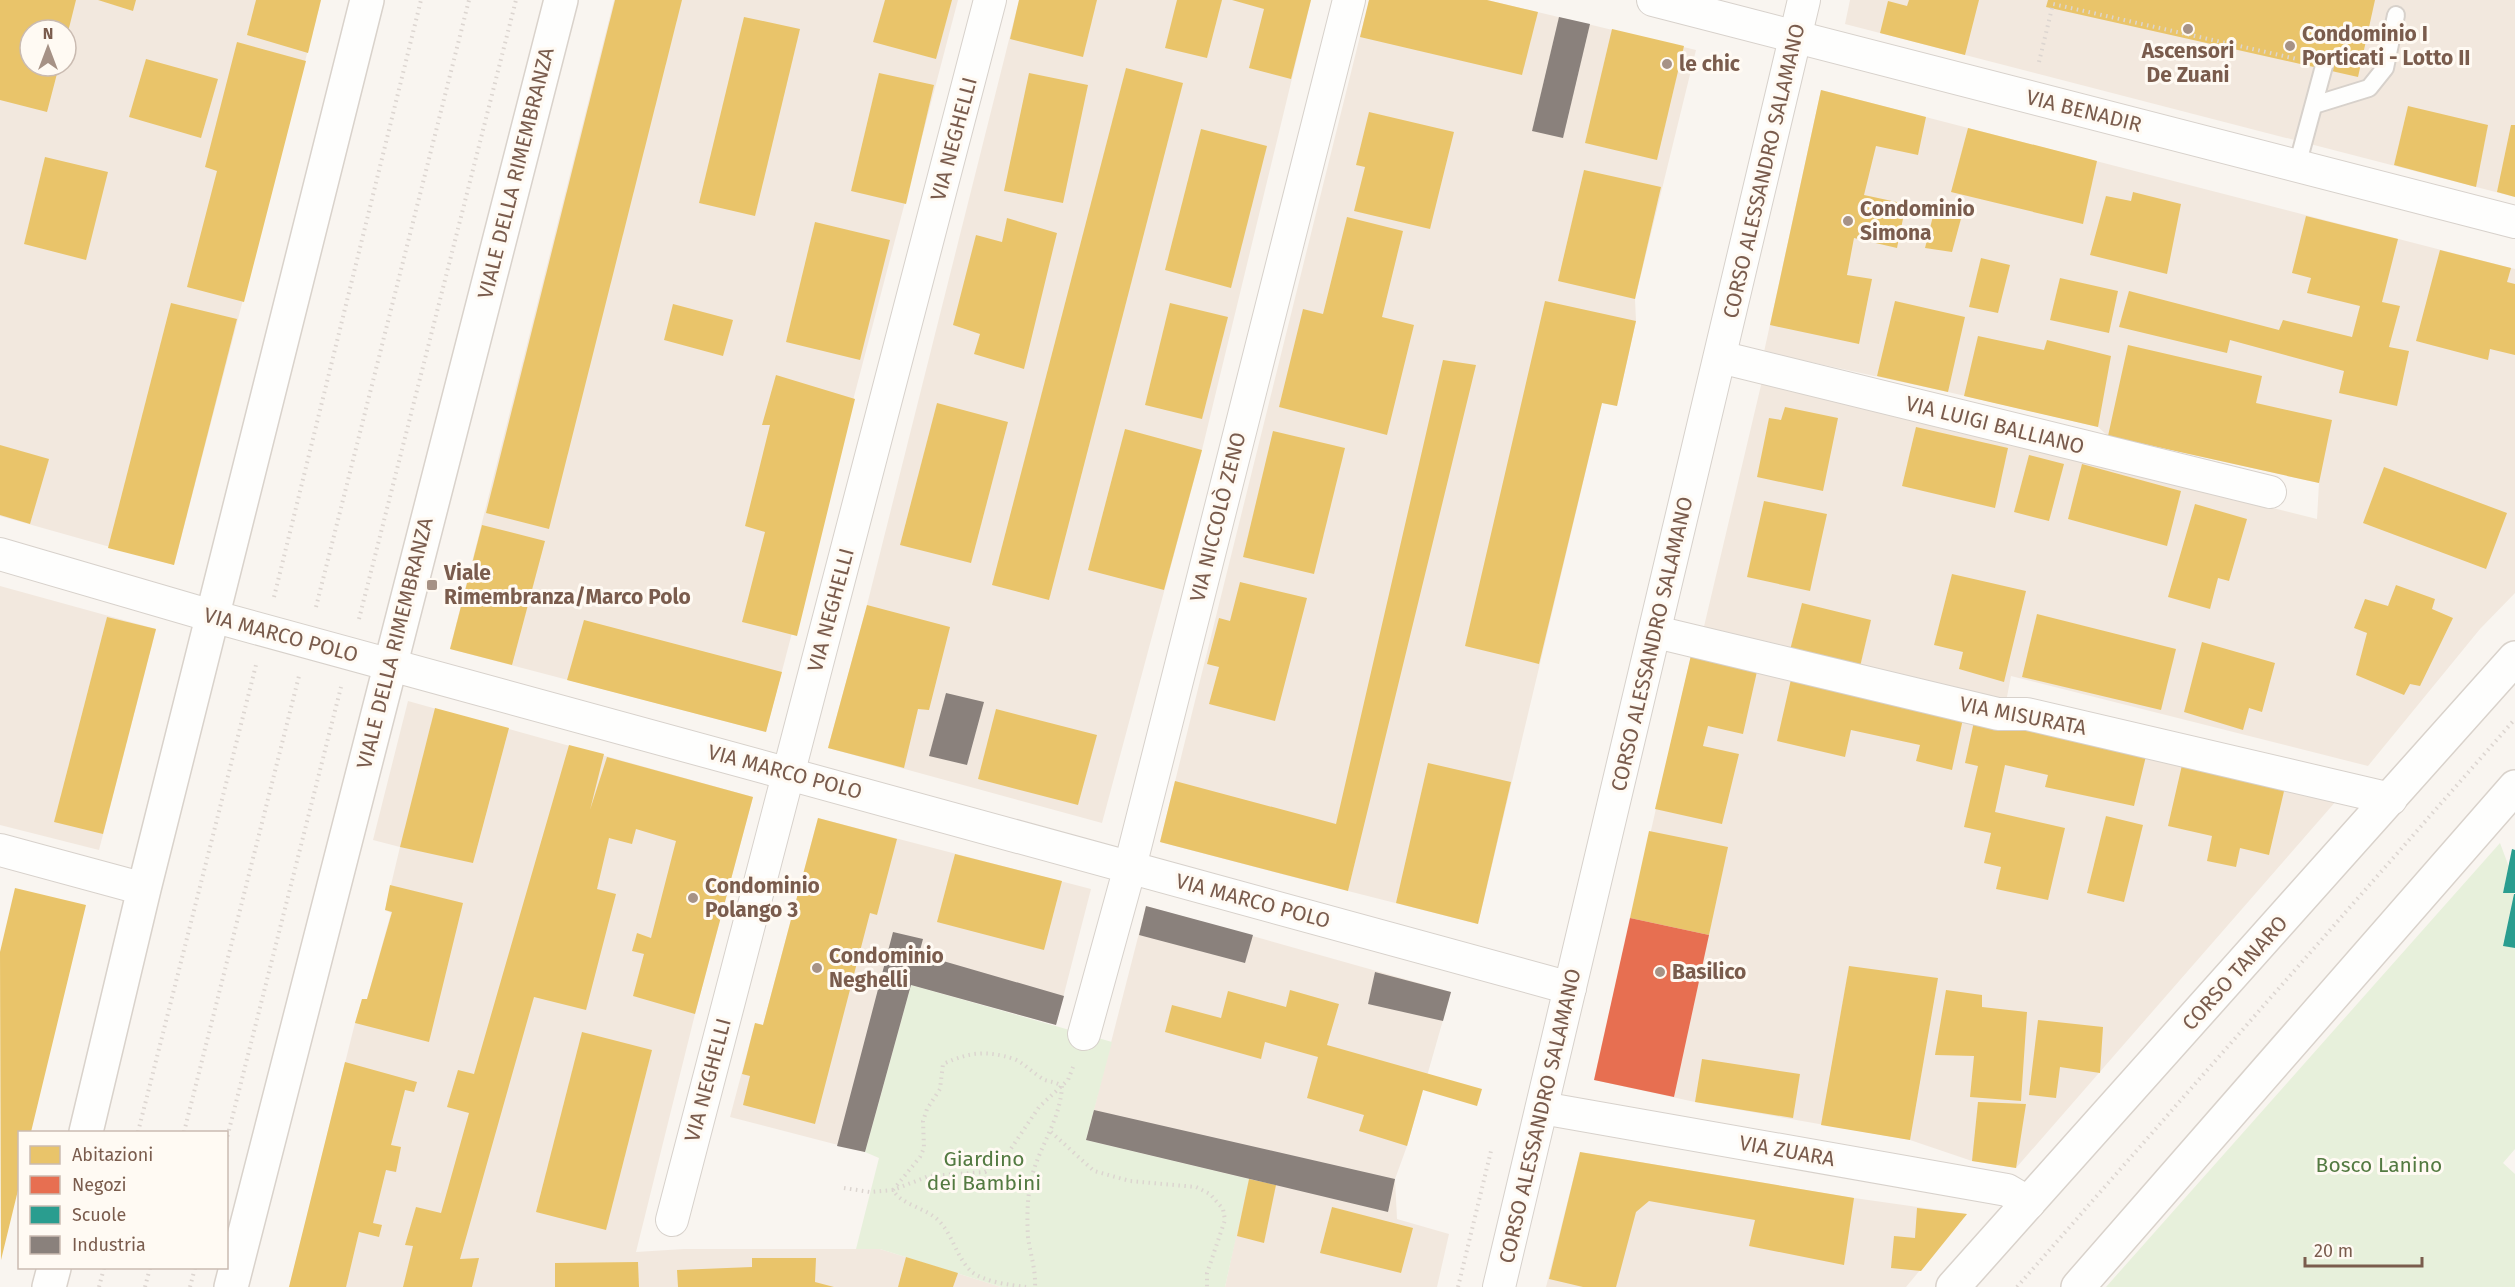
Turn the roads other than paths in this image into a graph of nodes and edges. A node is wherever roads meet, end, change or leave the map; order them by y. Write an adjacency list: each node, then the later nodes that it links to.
1 (367, 0): 16 (street)
2 (561, 0): 19 (street, VIALE DELLA RIMEMBRANZA)
3 (990, 0): 20 (street, VIA NEGHELLI)
4 (1349, 0): 24 (street, VIA NICCOLÒ ZENO)
5 (1653, 0): 8 (street, VIA BENADIR)
6 (1804, 0): 8 (street, CORSO ALESSANDRO SALAMANO)
7 (2396, 15): 10 (lane)
8 (1796, 37): 11 (street, VIA BENADIR); 13 (street, CORSO ALESSANDRO SALAMANO)
9 (2324, 66): 10 (lane)
10 (2314, 105): 11 (lane)
11 (2297, 166): 12 (street, VIA BENADIR)
12 (2515, 222)
13 (1720, 357): 14 (street, VIA LUIGI BALLIANO); 17 (street, CORSO ALESSANDRO SALAMANO)
14 (2270, 492)
15 (0, 554): 16 (street, VIA MARCO POLO)
16 (212, 616): 19 (street, VIA MARCO POLO); 25 (street)
17 (1656, 632): 22 (street, VIA MISURATA); 26 (street, CORSO ALESSANDRO SALAMANO)
18 (2515, 658): 22 (street, CORSO TANARO)
19 (389, 664): 20 (street, VIA MARCO POLO); 34 (street, VIALE DELLA RIMEMBRANZA)
20 (788, 773): 24 (street, VIA MARCO POLO); 31 (street, VIA NEGHELLI)
21 (2515, 787): 37 (street)
22 (2391, 799): 30 (street, CORSO TANARO)
23 (0, 850): 25 (street)
24 (1130, 867): 26 (street, VIA MARCO POLO); 27 (street, VIA NICCOLÒ ZENO)
25 (144, 890): 29 (street)
26 (1570, 988): 28 (street, CORSO ALESSANDRO SALAMANO)
27 (1084, 1034)
28 (1542, 1108): 30 (street, VIA ZUARA); 35 (street, CORSO ALESSANDRO SALAMANO)
29 (86, 1131)
30 (2029, 1203): 36 (street, CORSO TANARO)
31 (672, 1220)
32 (54, 1269): 33 (street)
33 (50, 1287)
34 (231, 1287)
35 (1499, 1287)
36 (1953, 1287)
37 (2078, 1287)

